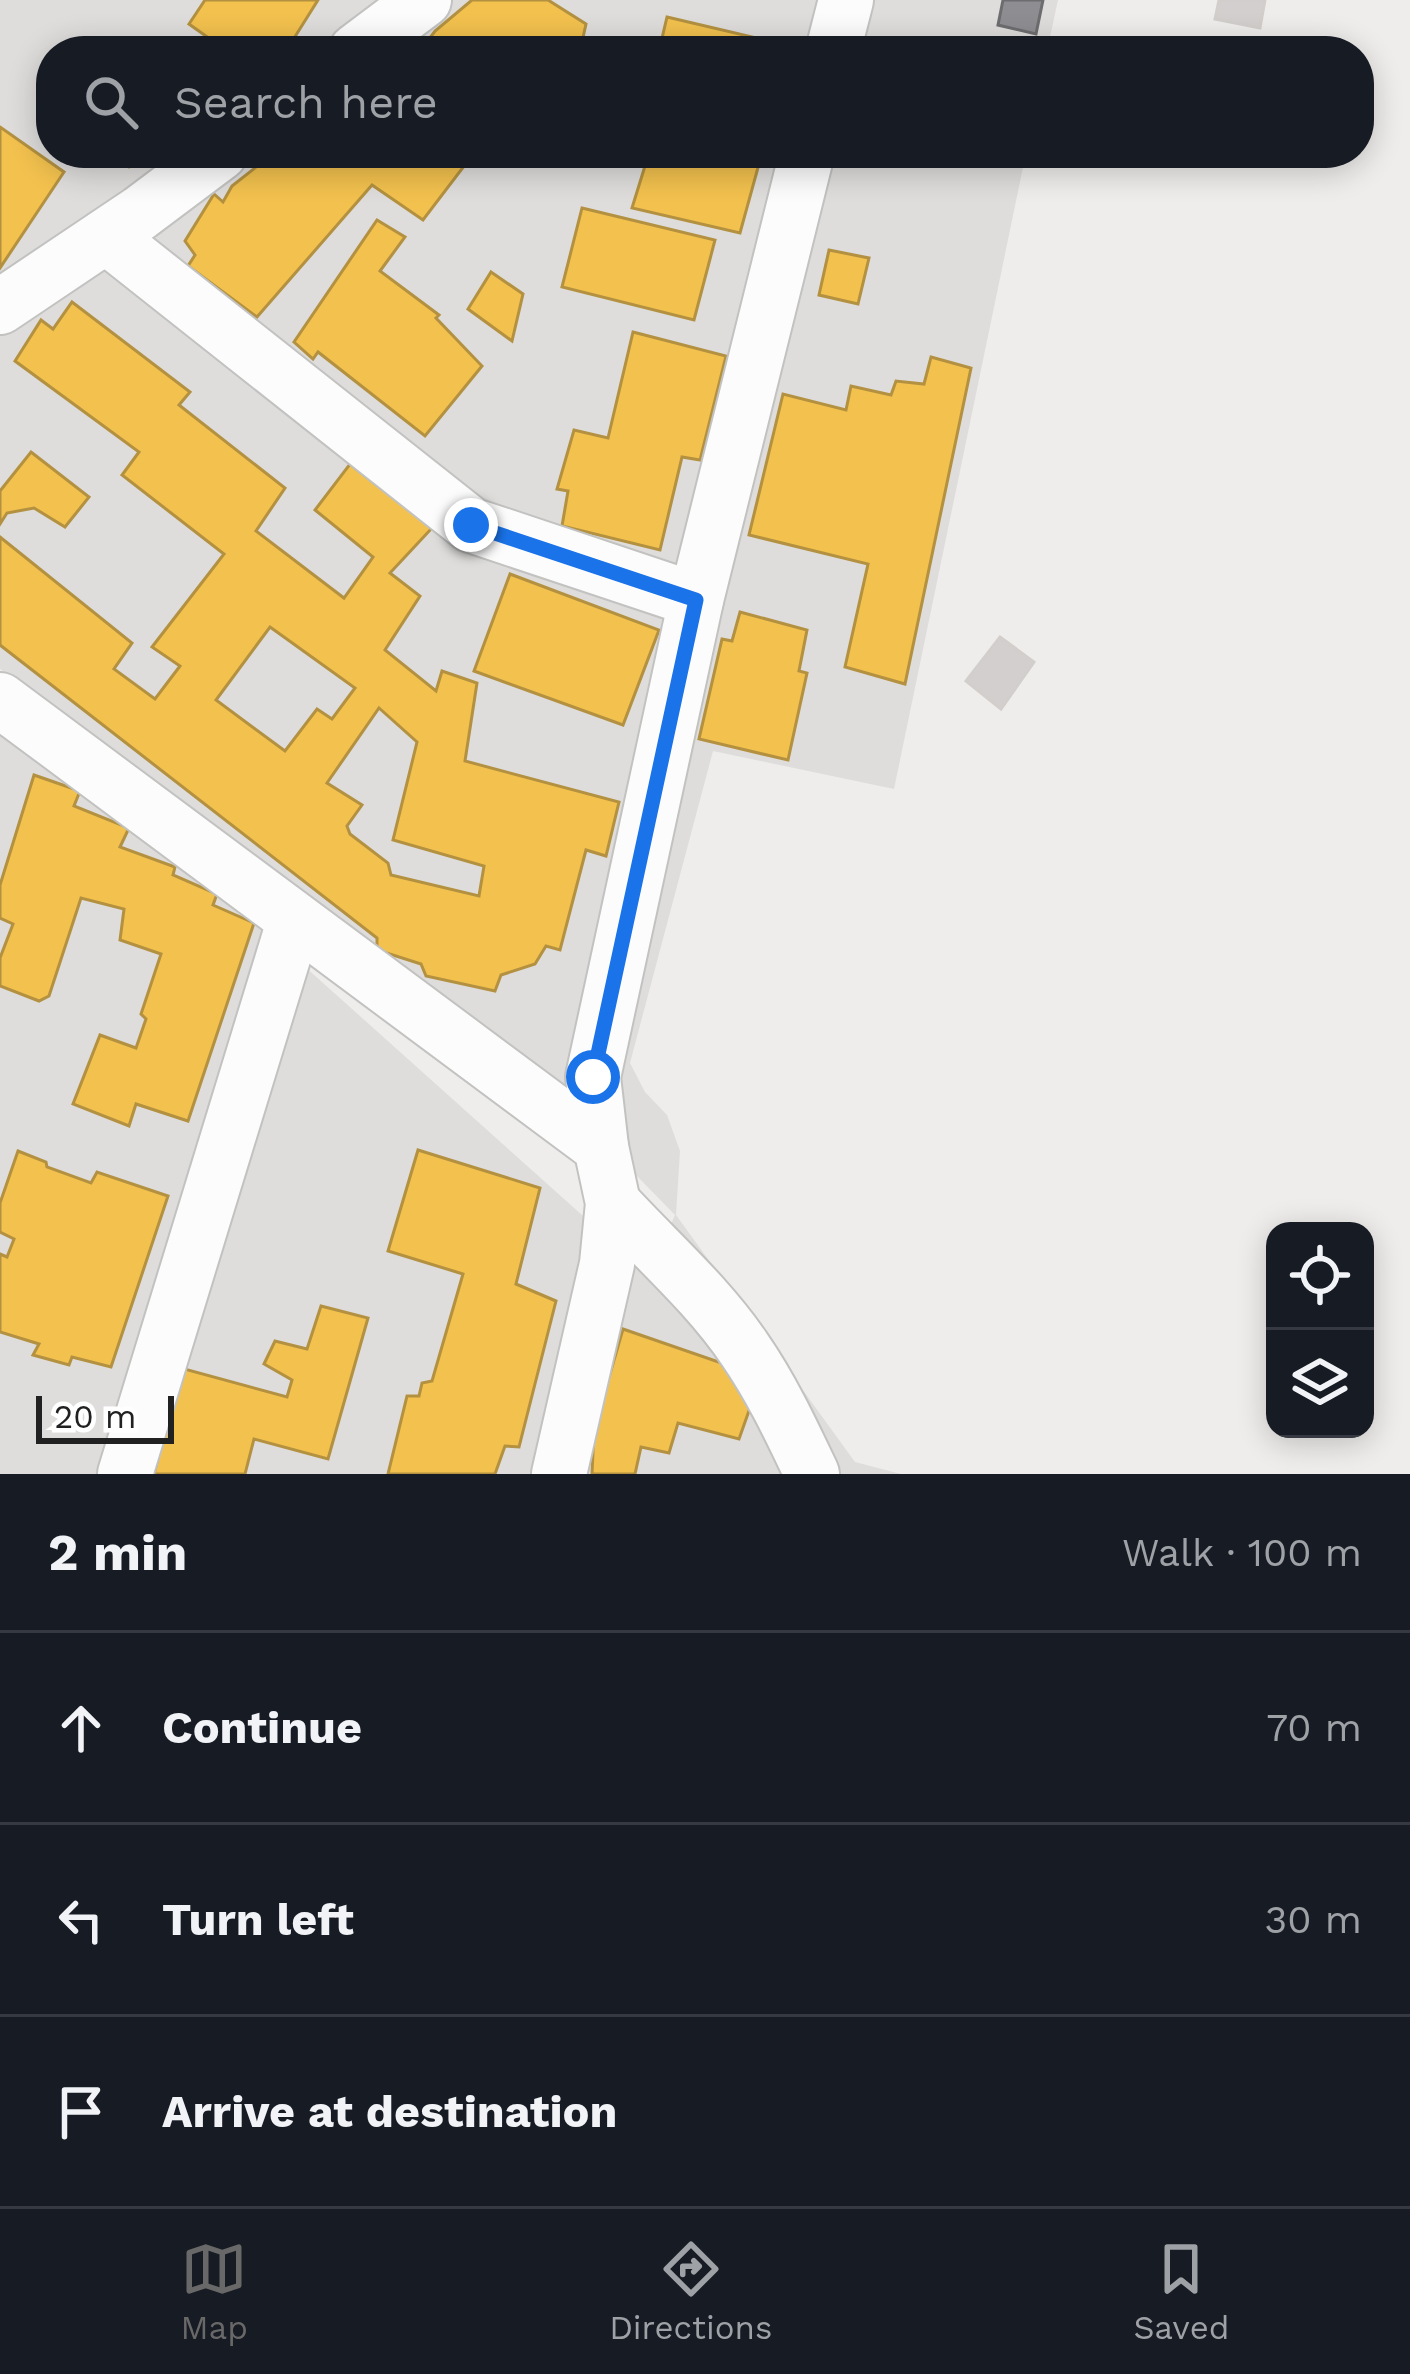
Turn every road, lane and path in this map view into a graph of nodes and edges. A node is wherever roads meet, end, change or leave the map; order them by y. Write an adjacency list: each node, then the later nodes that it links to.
1 (424, 0): 3 (street)
2 (846, 0): 4 (street)
3 (376, 36)
4 (837, 36)
5 (199, 168): 7 (street)
6 (804, 168): 9 (street)
7 (106, 236): 8 (street); 9 (street)
8 (0, 307)
9 (696, 600): 12 (street)
10 (0, 700): 11 (street)
11 (294, 922): 12 (street); 14 (street)
12 (601, 1148): 13 (street)
13 (613, 1203): 15 (street); 16 (street)
14 (125, 1474)
15 (559, 1474)
16 (812, 1474)

